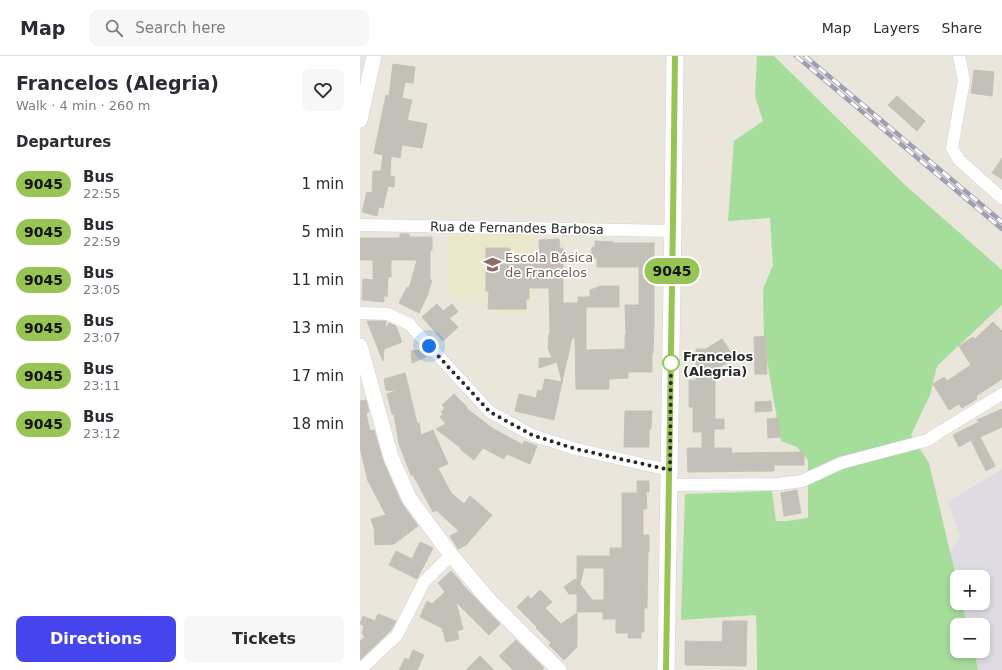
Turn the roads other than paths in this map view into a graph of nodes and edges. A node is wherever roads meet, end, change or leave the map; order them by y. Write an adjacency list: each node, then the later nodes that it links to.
1 (374, 56): 4 (street)
2 (675, 56): 7 (main road)
3 (958, 56): 5 (street)
4 (360, 120)
5 (1002, 198)
6 (360, 225): 7 (street, Rua de Fernandes Barbosa)
7 (673, 231): 11 (main road)
8 (360, 313): 11 (street)
9 (360, 346): 12 (street)
10 (1002, 394): 11 (street)
11 (669, 478): 15 (main road)
12 (451, 555): 13 (street); 14 (street)
13 (360, 670)
14 (559, 670)
15 (666, 670)

